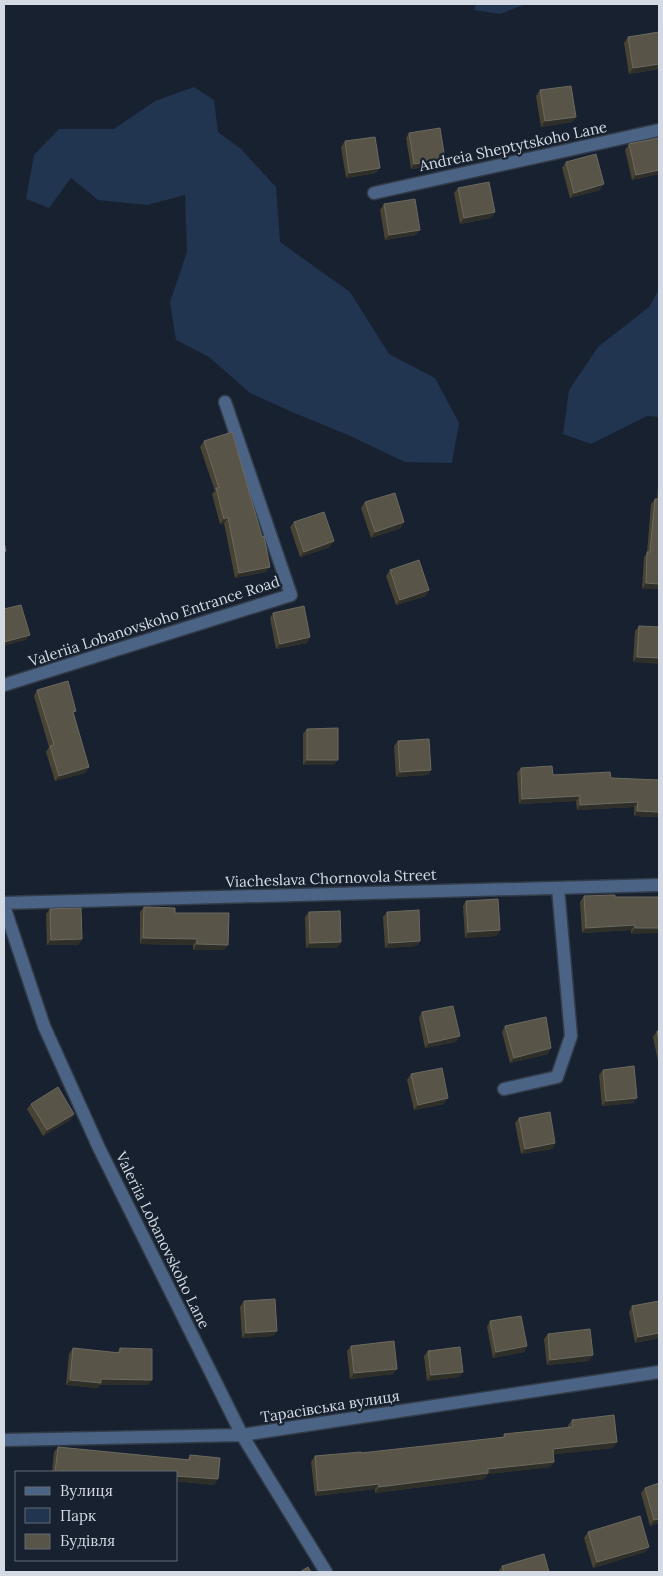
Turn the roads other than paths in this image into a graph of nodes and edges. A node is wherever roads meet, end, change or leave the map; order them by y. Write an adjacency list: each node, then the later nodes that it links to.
1 (659, 130): 2 (street, Andreia Sheptytskoho Lane)
2 (374, 193)
3 (225, 402): 4 (street, Valeriia Lobanovskoho Entrance Road)
4 (4, 685)
5 (659, 885): 6 (street, Viacheslava Chornovola Street)
6 (558, 888): 7 (street, Viacheslava Chornovola Street); 8 (street)
7 (4, 904): 10 (street, Valeriia Lobanovskoho Lane)
8 (504, 1089)
9 (659, 1372): 10 (street, Тарасівська вулиця)
10 (242, 1435): 11 (street, Тарасівська вулиця); 12 (street, Valeriia Lobanovskoho Lane)
11 (4, 1440)
12 (326, 1572)

